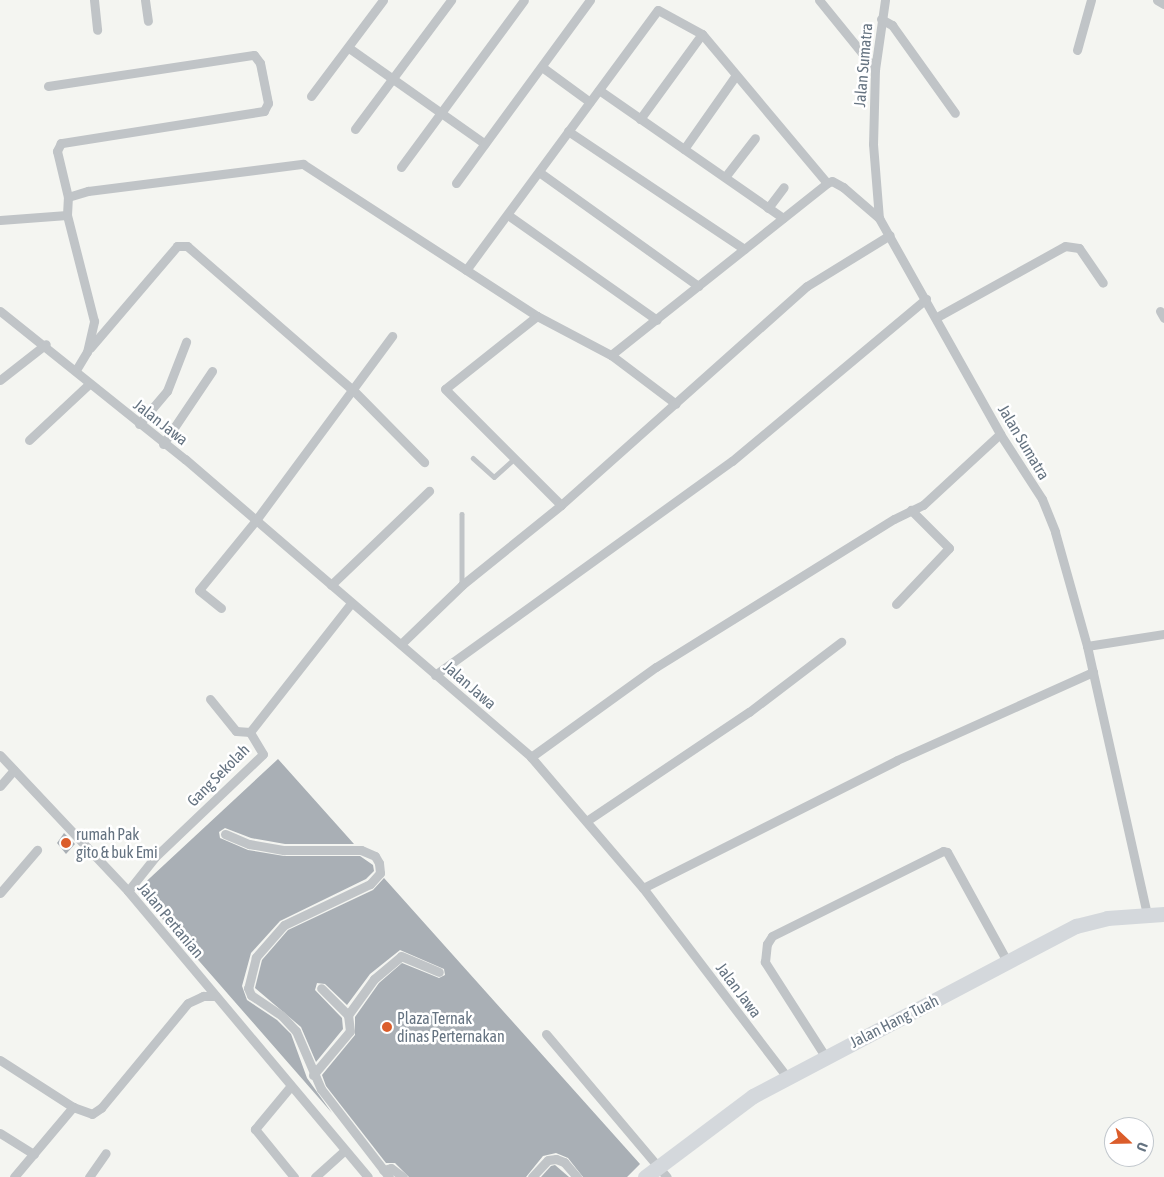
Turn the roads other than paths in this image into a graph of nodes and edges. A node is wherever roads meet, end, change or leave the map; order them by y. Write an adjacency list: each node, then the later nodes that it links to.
1 (94, 0): 14 (street)
2 (145, 0): 13 (street)
3 (383, 0): 16 (street)
4 (451, 0): 21 (street)
5 (524, 0): 27 (street)
6 (590, 0): 18 (street)
7 (818, 0): 19 (street)
8 (885, 0): 12 (street, Jalan Sumatra)
9 (1092, 0): 17 (street)
10 (1157, 0): 11 (street)
11 (1164, 4)
12 (881, 19): 19 (street, Jalan Sumatra); 26 (street)
13 (148, 21)
14 (97, 30)
15 (702, 34): 20 (street); 23 (street); 28 (street)
16 (349, 48): 21 (street); 24 (street)
17 (1078, 50)
18 (542, 67): 25 (street); 32 (street)
19 (875, 69): 45 (street, Jalan Sumatra)
20 (736, 75): 33 (street); 38 (street)
21 (394, 81): 27 (street); 29 (street)
22 (48, 86): 40 (street)
23 (599, 90): 25 (street); 28 (street)
24 (311, 96)
25 (590, 102): 30 (street)
26 (955, 113)
27 (439, 114): 32 (street); 34 (street)
28 (640, 119): 33 (street)
29 (355, 129)
30 (568, 131): 35 (street); 48 (street)
31 (755, 138): 36 (street)
32 (485, 144): 37 (street)
33 (684, 149): 36 (street)
34 (401, 167)
35 (539, 172): 43 (street); 51 (street)
36 (725, 178): 41 (street)
37 (456, 182)
38 (826, 183): 44 (street); 45 (street)
39 (784, 187): 41 (street)
40 (68, 197): 42 (street); 49 (street)
41 (768, 208): 44 (street)
42 (67, 215): 46 (street); 60 (street)
43 (508, 215): 49 (street); 56 (street)
44 (783, 218): 48 (street)
45 (879, 218): 47 (street, Jalan Sumatra)
46 (0, 220)
47 (890, 235): 52 (street, Jalan Sumatra); 67 (street)
48 (744, 249): 51 (street)
49 (466, 270): 54 (street)
50 (1103, 283): 55 (street)
51 (698, 286): 56 (street)
52 (926, 299): 55 (street, Jalan Sumatra); 90 (street)
53 (0, 311): 59 (street, Jalan Jawa)
54 (537, 316): 61 (street); 73 (street)
55 (936, 317): 69 (street, Jalan Sumatra)
56 (656, 320): 61 (street)
57 (392, 336): 66 (street)
58 (186, 342): 68 (street)
59 (46, 344): 62 (street, Jalan Jawa); 64 (street)
60 (88, 352): 62 (street); 66 (street)
61 (611, 355): 67 (street)
62 (76, 370): 65 (street, Jalan Jawa)
63 (212, 371): 71 (street)
64 (0, 380)
65 (89, 384): 68 (street, Jalan Jawa); 70 (street)
66 (354, 391): 74 (street); 79 (street)
67 (676, 404): 76 (street)
68 (139, 424): 71 (street, Jalan Jawa)
69 (1000, 434): 77 (street); 88 (street, Jalan Sumatra)
70 (29, 440)
71 (163, 444): 79 (street, Jalan Jawa)
72 (473, 458): 73 (lane)
73 (514, 458): 76 (street)
74 (424, 462)
75 (429, 491): 80 (street)
76 (561, 506): 81 (street)
77 (911, 510): 83 (street); 94 (street)
78 (462, 514): 81 (lane)
79 (256, 520): 80 (street, Jalan Jawa); 84 (street)
80 (331, 585): 82 (street, Jalan Jawa)
81 (462, 585): 87 (street)
82 (351, 603): 87 (street, Jalan Jawa); 92 (street, Gang Sekolah)
83 (896, 604)
84 (221, 608)
85 (1164, 634): 88 (street)
86 (841, 642): 97 (street)
87 (401, 644): 90 (street, Jalan Jawa)
88 (1087, 646): 89 (street, Jalan Sumatra)
89 (1093, 672): 100 (street); 103 (street, Jalan Sumatra)
90 (435, 674): 94 (street, Jalan Jawa)
91 (210, 699): 92 (street)
92 (250, 732): 101 (street, Gang Sekolah)
93 (0, 755): 95 (street, Jalan Pertanian)
94 (531, 757): 97 (street, Jalan Jawa)
95 (14, 770): 96 (street); 101 (street, Jalan Pertanian)
96 (0, 786)
97 (588, 820): 100 (street, Jalan Jawa)
98 (225, 834): 113 (street)
99 (37, 850): 102 (street)
100 (643, 888): 114 (street, Jalan Jawa)
101 (128, 891): 108 (street, Jalan Pertanian)
102 (0, 893)
103 (1146, 914): 104 (main road, Jalan Hang Tuah); 105 (main road, Jalan Hang Tuah)
104 (1164, 914)
105 (1008, 963): 111 (main road, Jalan Hang Tuah); 111 (street)
106 (439, 972): 109 (street)
107 (321, 988): 109 (street)
108 (215, 996): 115 (street, Jalan Pertanian); 116 (street)
109 (348, 1015): 113 (street)
110 (546, 1034): 121 (street)
111 (825, 1056): 114 (main road, Jalan Hang Tuah)
112 (0, 1060): 116 (street)
113 (314, 1074): 122 (street)
114 (787, 1077): 121 (main road, Jalan Hang Tuah)
115 (290, 1087): 118 (street, Jalan Pertanian); 125 (street)
116 (73, 1107): 120 (street)
117 (0, 1134): 120 (street)
118 (346, 1150): 126 (street); 127 (street, Jalan Pertanian)
119 (106, 1152): 124 (street)
120 (34, 1154): 123 (street)
121 (662, 1171): 131 (main road, Jalan Hang Tuah)
122 (386, 1174): 128 (street)
123 (14, 1177)
124 (89, 1177)
125 (294, 1177)
126 (315, 1177)
127 (368, 1177)
128 (403, 1177)
129 (532, 1177): 130 (street)
130 (577, 1177)
131 (645, 1177)

